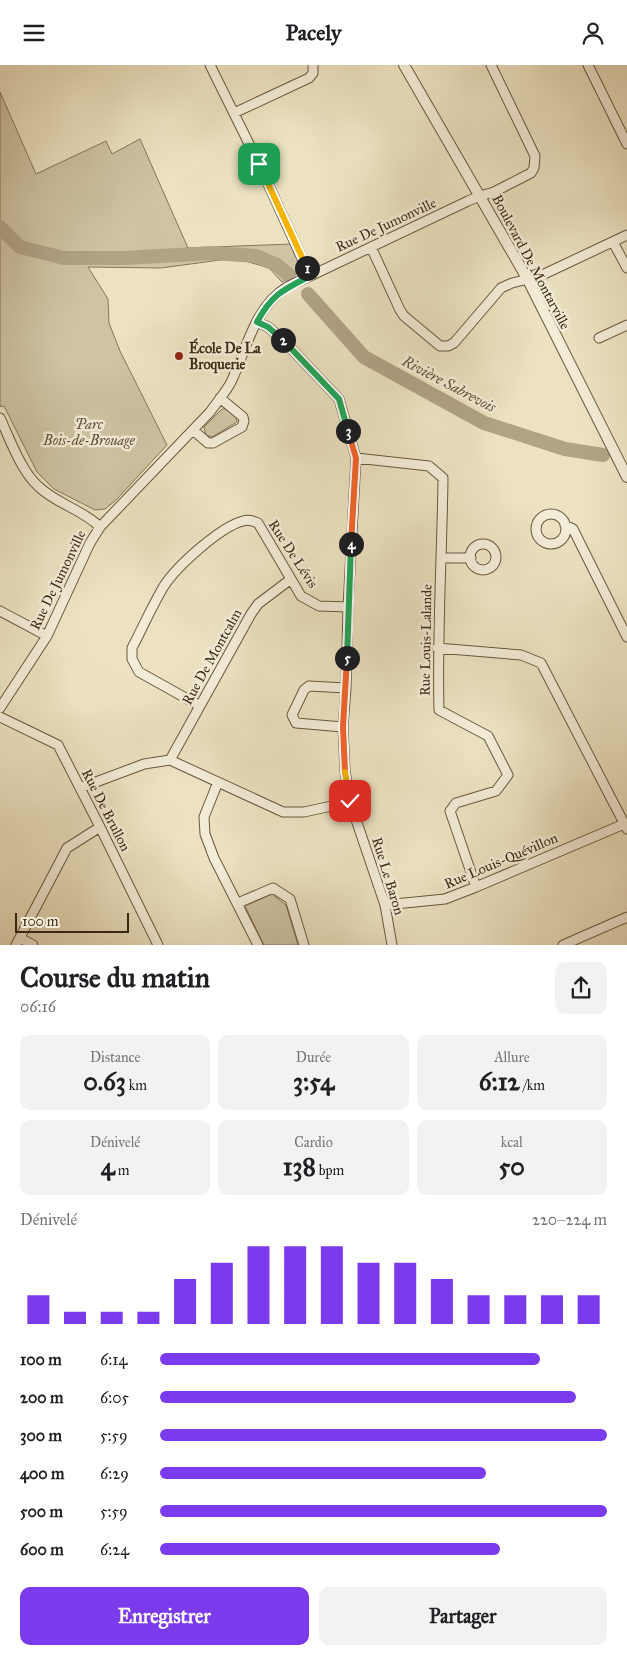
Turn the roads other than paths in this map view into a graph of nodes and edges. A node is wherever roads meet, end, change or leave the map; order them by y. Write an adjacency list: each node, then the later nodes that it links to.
1 (210, 65): 6 (street)
2 (313, 65): 6 (street)
3 (404, 65): 8 (street, Boulevard De Montarville)
4 (491, 65): 8 (street, Rue De Jumonville)
5 (588, 65): 7 (street)
6 (234, 113): 13 (street)
7 (627, 144)
8 (480, 195): 11 (street, Rue De Jumonville); 14 (street, Boulevard De Montarville)
9 (627, 235): 10 (street)
10 (613, 242): 12 (street); 14 (street)
11 (371, 247): 13 (street, Rue De Jumonville); 14 (street)
12 (627, 268)
13 (310, 276): 15 (street, Rue De Jumonville)
14 (528, 280): 22 (street, Boulevard De Montarville)
15 (257, 322): 18 (street, Rue De Jumonville); 21 (street, Rue Le Baron)
16 (627, 325): 17 (street)
17 (598, 338)
18 (220, 398): 20 (street, Rue De Jumonville); 20 (street)
19 (0, 418): 24 (street)
20 (193, 430): 24 (street, Rue De Jumonville)
21 (356, 458): 25 (street, Rue Louis-Lalande); 28 (street, Rue Le Baron)
22 (627, 477)
23 (565, 525): 31 (street)
24 (100, 527): 30 (street, Rue De Jumonville)
25 (442, 558): 26 (street); 32 (street, Rue Louis-Lalande)
26 (471, 558)
27 (291, 579): 28 (street, Rue De Lévis); 34 (street, Rue De Montcalm); 34 (street, Rue De Lévis)
28 (348, 607): 33 (street, Rue Le Baron)
29 (0, 611): 30 (street)
30 (46, 636): 35 (street, Rue De Jumonville)
31 (627, 637)
32 (437, 648): 43 (street); 44 (street, Rue Louis-Lalande)
33 (346, 688): 37 (street, Rue Le Baron); 37 (street)
34 (200, 706): 38 (street, Rue De Montcalm)
35 (0, 708)
36 (0, 717): 40 (street, Rue De Brullon)
37 (343, 727): 41 (street, Rue Le Baron)
38 (170, 760): 39 (street); 40 (street)
39 (218, 782): 41 (street); 45 (street)
40 (80, 788): 42 (street, Rue De Brullon)
41 (350, 801): 46 (street, Rue Le Baron)
42 (100, 827): 48 (street); 50 (street, Rue De Brullon)
43 (626, 827): 44 (street, Rue Louis-Quévillon)
44 (476, 887): 46 (street, Rue Louis-Quévillon)
45 (238, 903): 51 (street); 52 (street)
46 (385, 905): 53 (street, Rue Le Baron)
47 (627, 917): 54 (street)
48 (18, 942): 49 (street)
49 (33, 945)
50 (158, 945)
51 (258, 945)
52 (304, 945)
53 (392, 945)
54 (563, 945)

